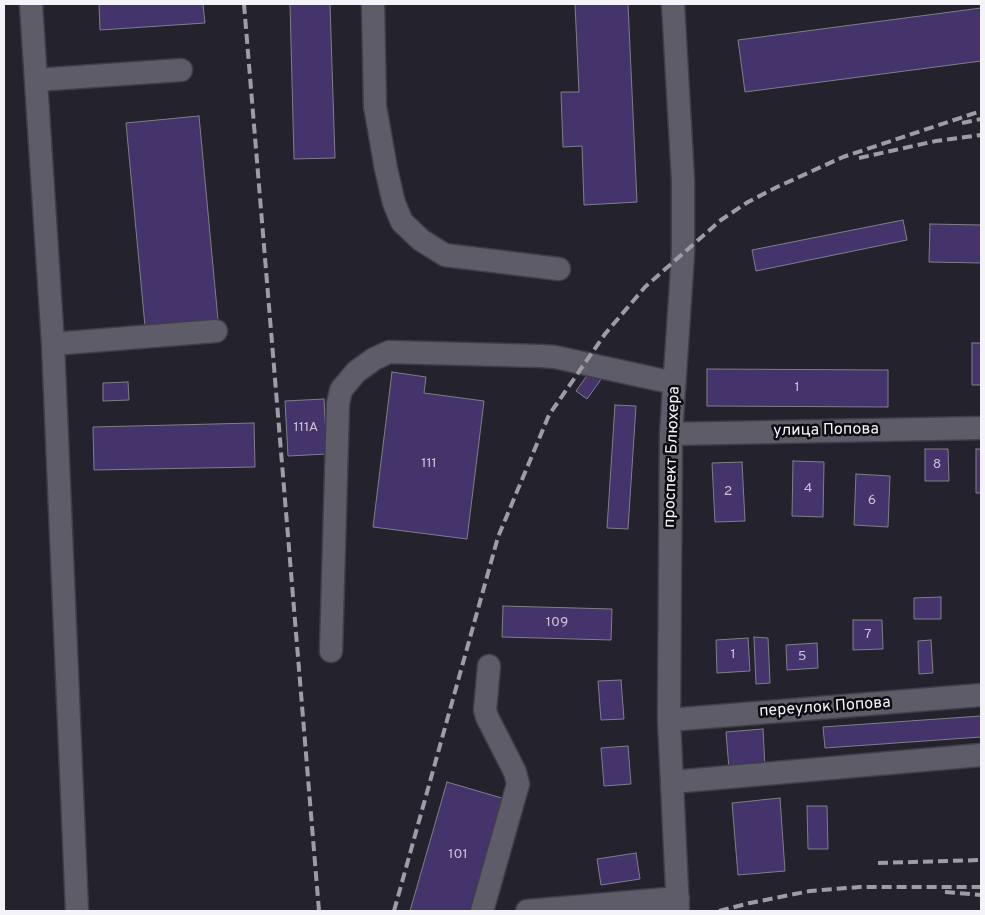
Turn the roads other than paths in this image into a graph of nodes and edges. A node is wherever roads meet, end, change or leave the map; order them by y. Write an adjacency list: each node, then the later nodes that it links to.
1 (32, 4): 5 (street)
2 (373, 4): 6 (street)
3 (673, 4): 9 (street, проспект Блюхера)
4 (181, 70): 5 (street)
5 (36, 80): 8 (street)
6 (559, 269)
7 (216, 331): 8 (street)
8 (53, 344): 19 (street)
9 (674, 383): 11 (street, проспект Блюхера); 12 (street)
10 (981, 428): 11 (street, улица Попова)
11 (671, 434): 15 (street, проспект Блюхера)
12 (331, 651)
13 (490, 666): 20 (street)
14 (981, 696): 15 (street, переулок Попова)
15 (669, 720): 17 (street, проспект Блюхера)
16 (981, 755): 17 (street)
17 (672, 782): 18 (street, проспект Блюхера)
18 (678, 904): 21 (street)
19 (77, 911)
20 (482, 911)
21 (527, 911)

